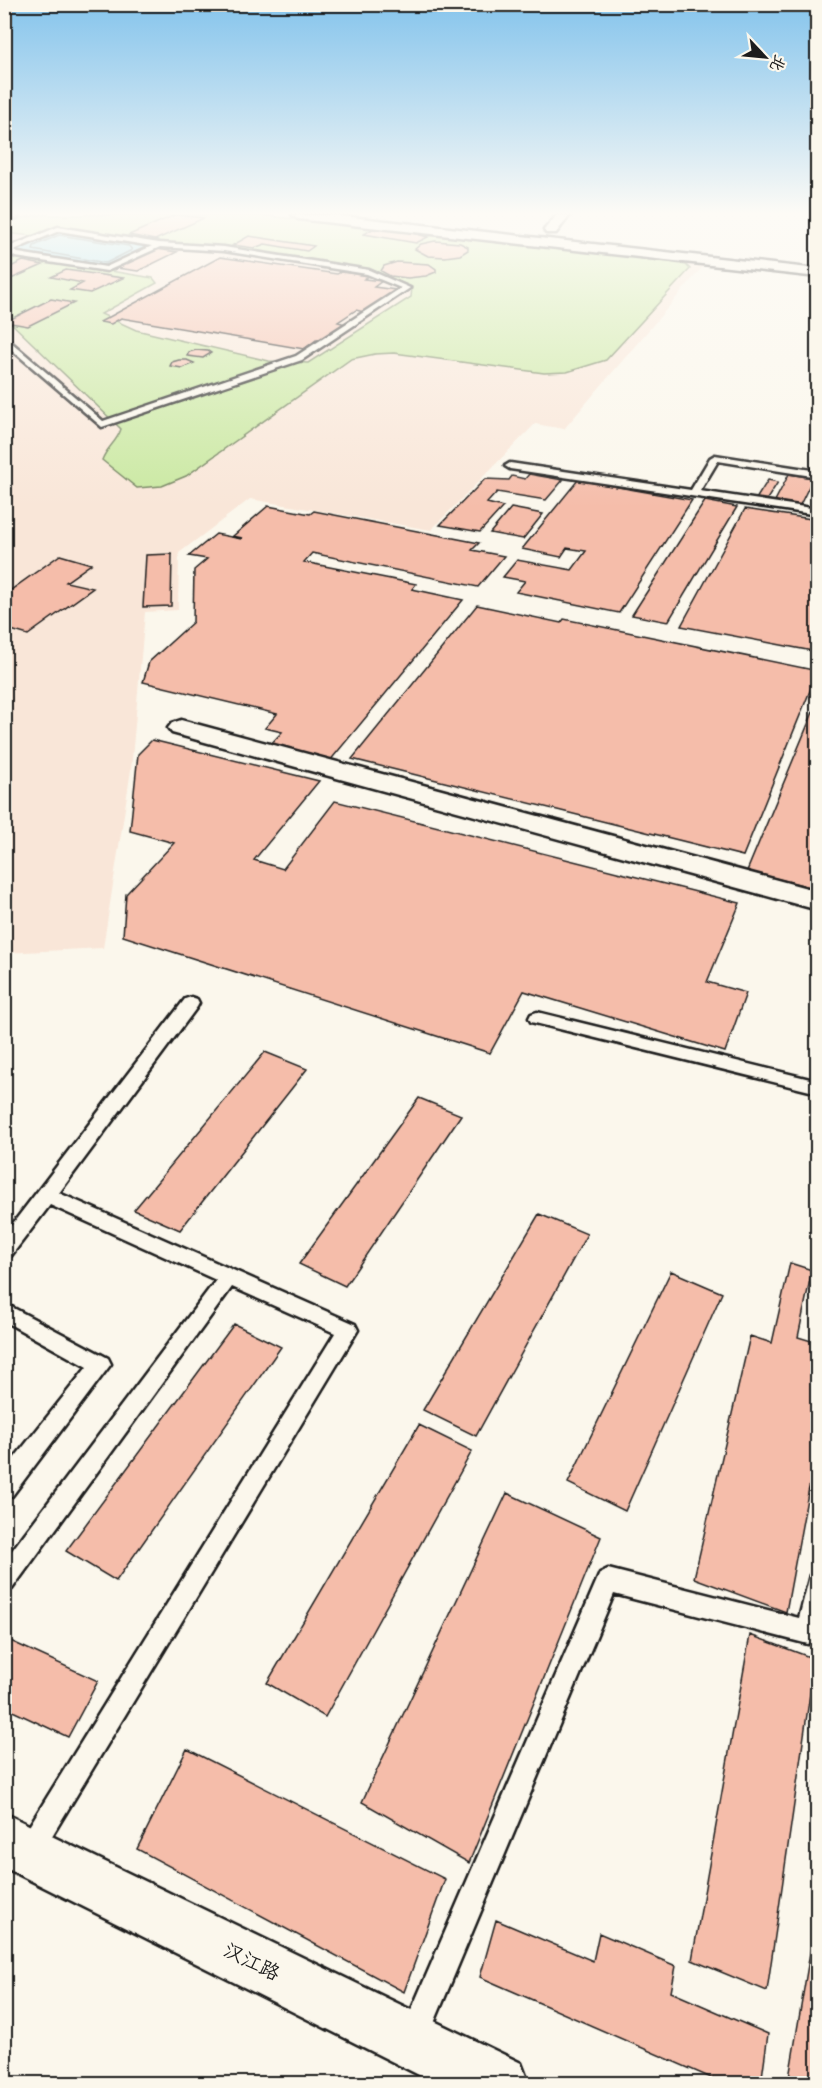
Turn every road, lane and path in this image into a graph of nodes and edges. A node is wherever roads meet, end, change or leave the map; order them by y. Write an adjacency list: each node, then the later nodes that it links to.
1 (368, 312): 2 (lane)
2 (4, 338)
3 (510, 466): 5 (lane)
4 (818, 474): 5 (lane)
5 (694, 494): 6 (lane)
6 (818, 512)
7 (181, 729): 8 (street)
8 (818, 901)
9 (191, 1003): 12 (lane)
10 (537, 1018): 11 (lane)
11 (818, 1088)
12 (47, 1196): 13 (lane); 14 (lane)
13 (4, 1250)
14 (229, 1277): 17 (lane); 19 (lane)
15 (4, 1311): 16 (lane)
16 (4, 1489)
17 (4, 1581)
18 (818, 1583): 20 (lane)
19 (16, 1845): 20 (street, 汉江路)
20 (413, 2040): 21 (street, 汉江路)
21 (500, 2084)

